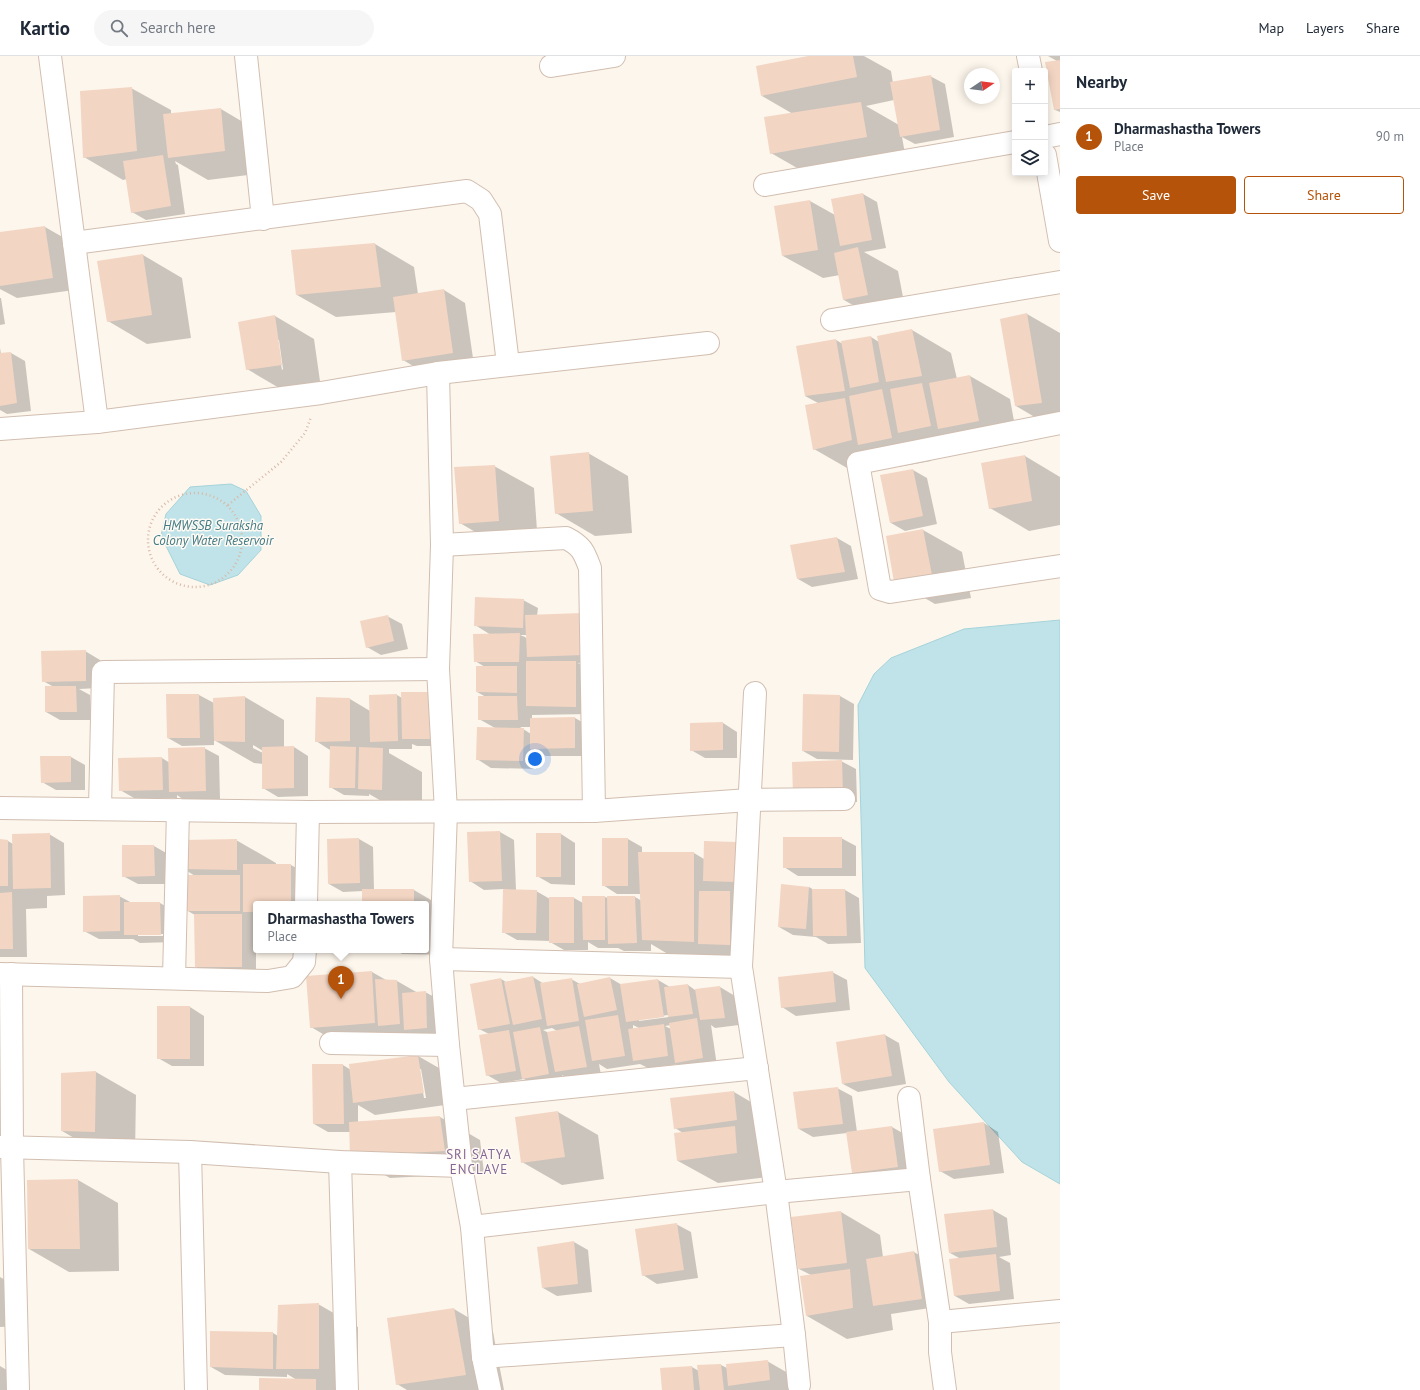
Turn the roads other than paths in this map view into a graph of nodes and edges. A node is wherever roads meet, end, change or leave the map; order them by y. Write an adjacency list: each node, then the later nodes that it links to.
1 (50, 56): 14 (street)
2 (246, 56): 12 (street)
3 (614, 56): 5 (street)
4 (1028, 56): 6 (street)
5 (551, 66)
6 (1030, 68)
7 (1060, 134): 8 (street)
8 (1048, 136)
9 (1012, 143): 11 (street)
10 (1048, 172): 13 (street)
11 (765, 185)
12 (263, 219): 14 (street); 18 (street)
13 (1060, 241)
14 (74, 243): 20 (street)
15 (1060, 282): 16 (street)
16 (832, 320)
17 (708, 343): 18 (street)
18 (508, 364): 19 (street)
19 (438, 373): 20 (street); 23 (street)
20 (97, 422): 22 (street)
21 (1060, 423): 24 (street)
22 (0, 429)
23 (442, 545): 25 (street); 33 (street)
24 (1060, 566)
25 (438, 669): 30 (street); 32 (street)
26 (755, 693): 28 (street)
27 (844, 799): 28 (street)
28 (749, 800): 33 (street); 38 (street)
29 (0, 808): 30 (street)
30 (100, 809): 31 (street)
31 (178, 810): 34 (street); 40 (street)
32 (446, 811): 33 (street); 34 (street); 37 (street)
33 (594, 811)
34 (308, 812): 35 (street)
35 (306, 901)
36 (305, 953): 40 (street)
37 (441, 959): 38 (street); 42 (street)
38 (741, 967): 43 (street)
39 (5, 974): 40 (street); 46 (street)
40 (174, 978)
41 (330, 1043): 42 (street)
42 (448, 1045): 45 (street)
43 (757, 1068): 45 (street); 51 (street)
44 (909, 1098): 50 (street)
45 (454, 1099): 49 (street)
46 (6, 1147): 47 (street); 55 (street)
47 (190, 1152): 48 (street); 60 (street)
48 (340, 1162): 49 (street); 61 (street)
49 (462, 1166): 52 (street)
50 (919, 1179): 51 (street); 54 (street)
51 (776, 1192): 52 (street); 56 (street)
52 (472, 1227): 57 (street)
53 (1060, 1311): 54 (street)
54 (940, 1322): 63 (street)
55 (8, 1325): 59 (street)
56 (794, 1335): 57 (street); 58 (street)
57 (483, 1357): 62 (street)
58 (799, 1385)
59 (18, 1390)
60 (196, 1390)
61 (347, 1390)
62 (490, 1390)
63 (945, 1390)

